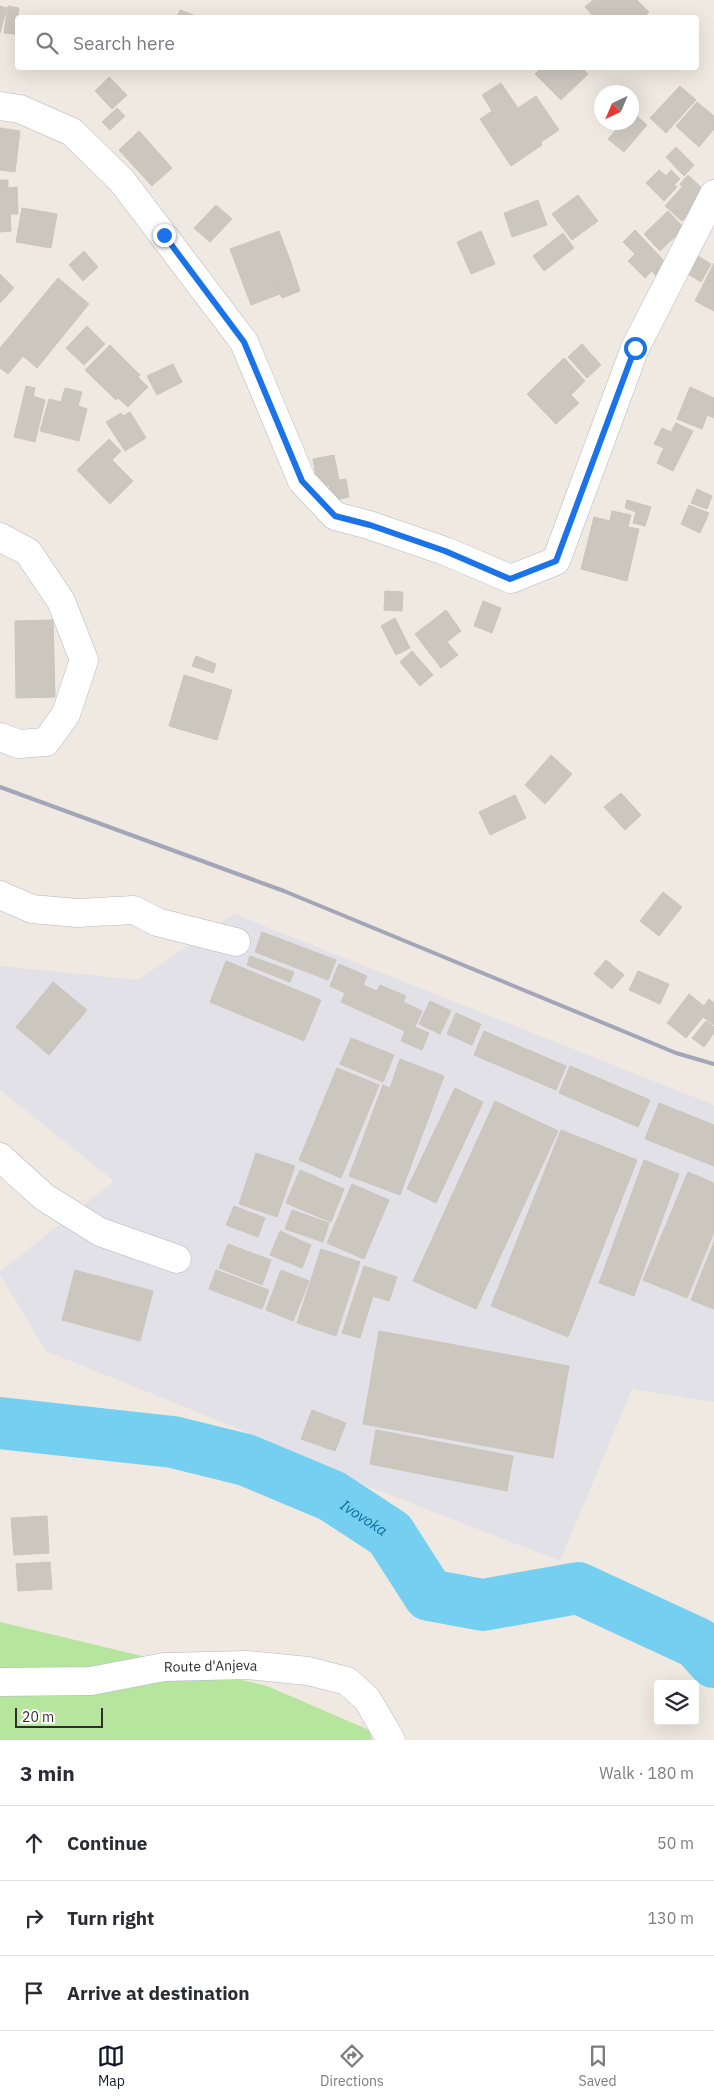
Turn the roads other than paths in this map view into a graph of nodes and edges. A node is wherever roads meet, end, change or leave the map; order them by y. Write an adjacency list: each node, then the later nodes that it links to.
1 (7, 103): 2 (street)
2 (714, 194)
3 (0, 537): 4 (street)
4 (0, 738)
5 (0, 895): 6 (street)
6 (236, 942)
7 (0, 1157): 8 (street)
8 (177, 1259)
9 (0, 1682): 10 (street, Route d'Anjeva)
10 (391, 1740)

